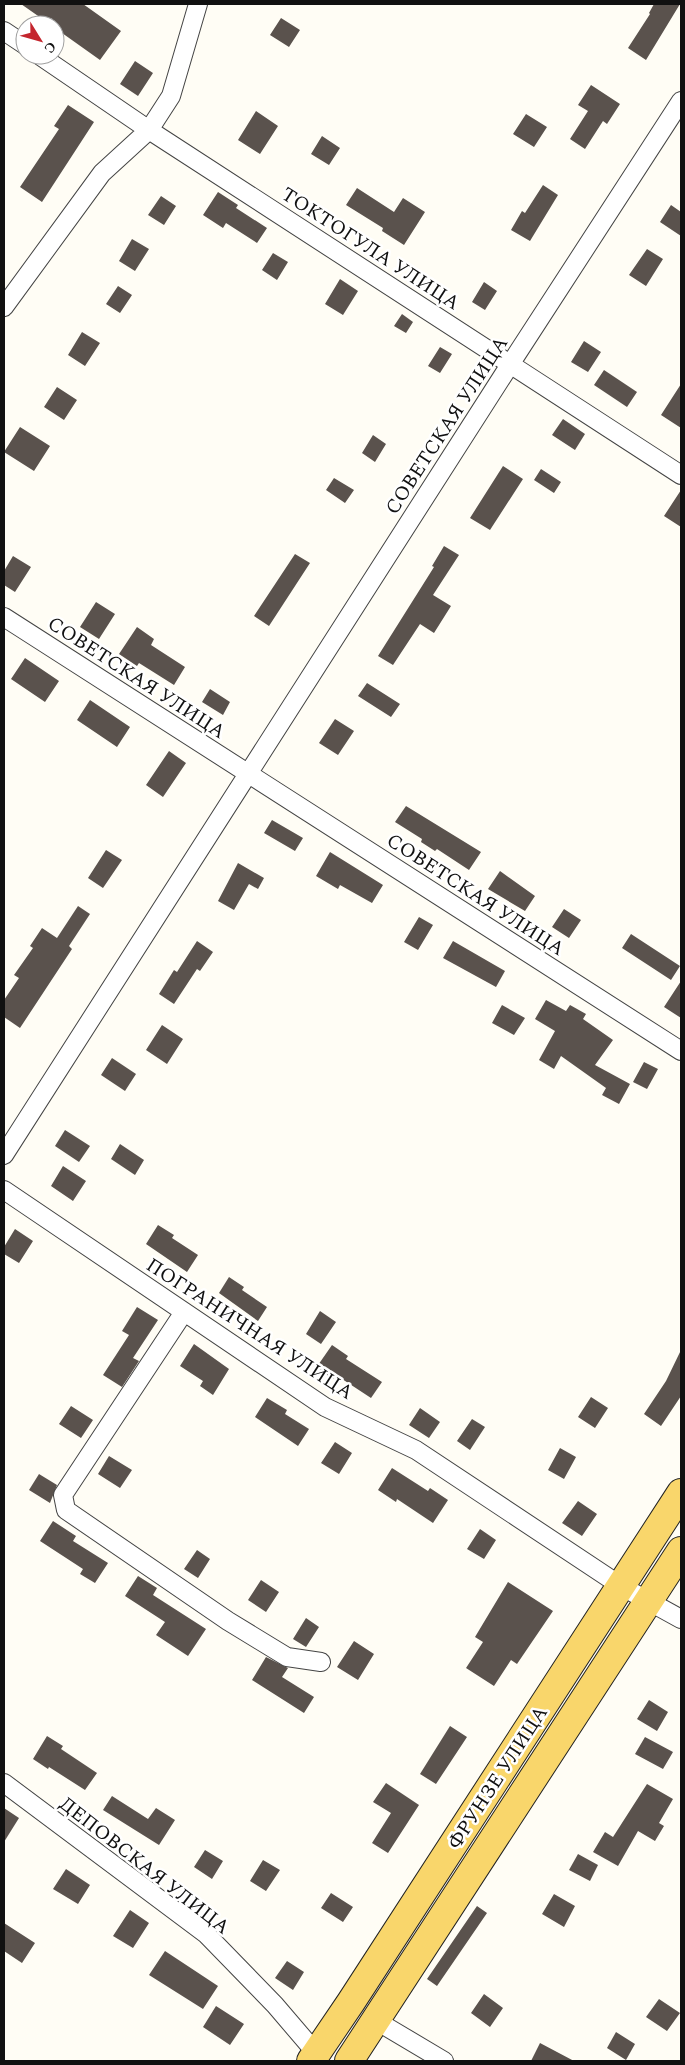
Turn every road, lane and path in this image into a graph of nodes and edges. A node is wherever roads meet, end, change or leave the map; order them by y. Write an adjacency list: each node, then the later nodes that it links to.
1 (198, 4): 6 (street)
2 (4, 31): 3 (street)
3 (15, 38)
4 (54, 65): 6 (street, ТОКТОГУЛА УЛИЦА)
5 (681, 101): 8 (street, СОВЕТСКАЯ УЛИЦА)
6 (149, 130): 7 (street); 8 (street, ТОКТОГУЛА УЛИЦА)
7 (4, 307)
8 (511, 363): 9 (street, ТОКТОГУЛА УЛИЦА); 11 (street, СОВЕТСКАЯ УЛИЦА)
9 (681, 475)
10 (4, 617): 11 (street, СОВЕТСКАЯ УЛИЦА)
11 (248, 774): 12 (street, СОВЕТСКАЯ УЛИЦА); 13 (street, СОВЕТСКАЯ УЛИЦА)
12 (681, 1051)
13 (4, 1154)
14 (4, 1190): 15 (street, ПОГРАНИЧНАЯ УЛИЦА)
15 (184, 1312): 18 (street, ПОГРАНИЧНАЯ УЛИЦА); 21 (street)
16 (681, 1492): 18 (main road, ФРУНЗЕ УЛИЦА)
17 (681, 1551): 19 (main road, ФРУНЗЕ УЛИЦА)
18 (620, 1586): 19 (street, ПОГРАНИЧНАЯ УЛИЦА); 24 (main road, ФРУНЗЕ УЛИЦА)
19 (648, 1602): 20 (street, ПОГРАНИЧНАЯ УЛИЦА); 23 (main road, ФРУНЗЕ УЛИЦА)
20 (681, 1619)
21 (321, 1662)
22 (4, 1783): 24 (street, ДЕПОВСКАЯ УЛИЦА)
23 (375, 2020): 25 (main road, ФРУНЗЕ УЛИЦА); 26 (street)
24 (313, 2057)
25 (349, 2061)
26 (444, 2061)

